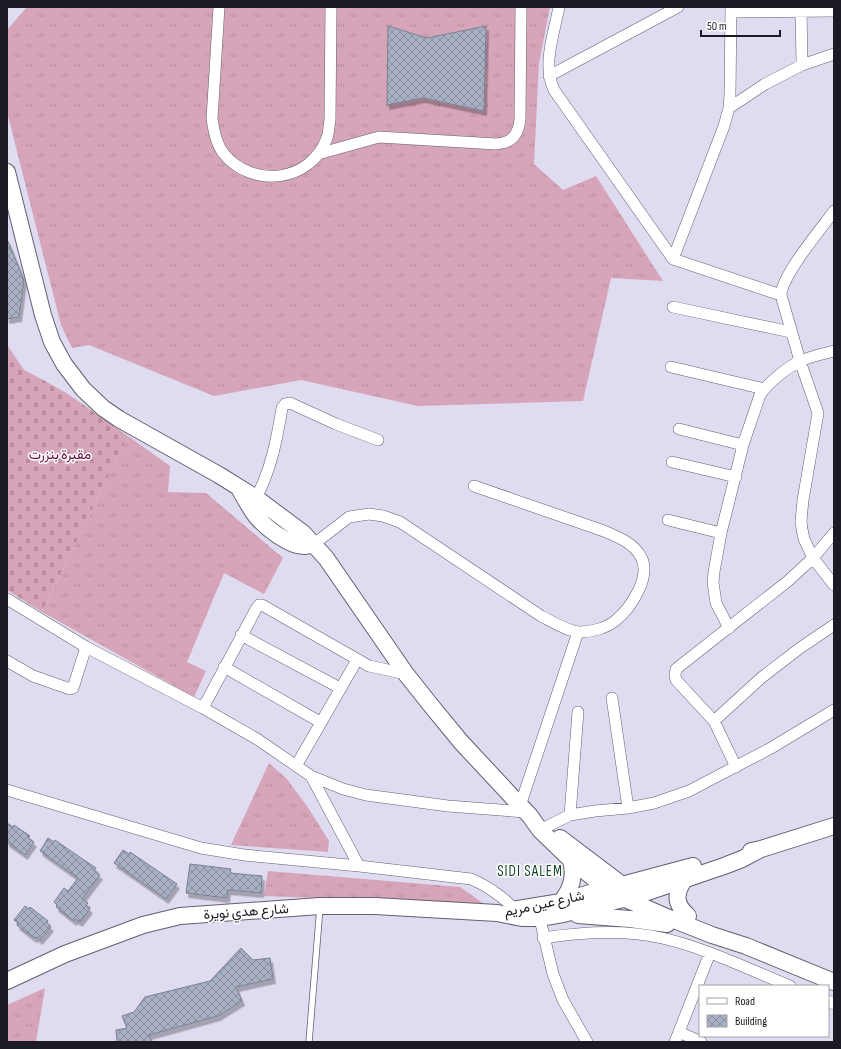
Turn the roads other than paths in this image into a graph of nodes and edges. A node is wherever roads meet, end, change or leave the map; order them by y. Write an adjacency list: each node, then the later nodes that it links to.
1 (219, 7): 13 (street)
2 (332, 7): 13 (street)
3 (521, 7): 13 (street)
4 (559, 7): 11 (street)
5 (678, 7): 11 (street)
6 (731, 9): 7 (street); 12 (street)
7 (801, 9): 8 (street); 10 (street)
8 (834, 12)
9 (834, 54): 10 (street)
10 (802, 65): 12 (street)
11 (549, 76): 16 (street)
12 (729, 108): 16 (street)
13 (318, 154)
14 (7, 172): 29 (street)
15 (834, 211): 17 (street)
16 (673, 259): 17 (street)
17 (781, 295): 19 (street)
18 (673, 307): 19 (street)
19 (791, 332): 21 (street)
20 (834, 351): 21 (street)
21 (800, 361): 23 (street); 36 (street)
22 (671, 367): 23 (street)
23 (764, 389): 26 (street)
24 (679, 429): 26 (street)
25 (378, 440): 31 (street)
26 (743, 445): 28 (street)
27 (672, 462): 28 (street)
28 (736, 477): 33 (street)
29 (238, 486): 31 (street); 35 (street)
30 (474, 486): 41 (street)
31 (256, 498): 35 (street)
32 (668, 520): 33 (street)
33 (721, 533): 40 (street)
34 (834, 533): 36 (street)
35 (314, 544): 41 (street); 47 (street)
36 (813, 558): 37 (street); 40 (street)
37 (832, 579)
38 (7, 599): 43 (street)
39 (834, 625): 53 (street)
40 (729, 628): 53 (street)
41 (578, 632): 60 (street)
42 (241, 635): 44 (street); 46 (street); 48 (street)
43 (86, 647): 45 (street); 50 (street)
44 (357, 660): 47 (street); 48 (street)
45 (7, 661)
46 (224, 667): 50 (street); 54 (street)
47 (406, 674): 60 (street)
48 (340, 688): 54 (street)
49 (612, 698): 59 (street)
50 (203, 708): 55 (street)
51 (834, 710): 56 (street)
52 (578, 712): 61 (street)
53 (714, 721): 56 (street)
54 (320, 722): 55 (street)
55 (296, 766): 57 (street)
56 (736, 767): 59 (street)
57 (311, 776): 60 (street); 66 (street)
58 (7, 790): 66 (street)
59 (628, 808): 61 (street)
60 (525, 812): 63 (street)
61 (570, 815): 63 (street)
62 (834, 826): 64 (street, شارع عين مريم)
63 (543, 828): 65 (street); 67 (street)
64 (761, 849): 68 (street, شارع عين مريم); 69 (street, شارع عين مريم)
65 (571, 860): 70 (street); 74 (street)
66 (359, 866): 77 (street)
67 (596, 866): 68 (street); 71 (street)
68 (663, 874): 71 (street, شارع عين مريم)
69 (685, 880): 72 (street, شارع عين مريم); 78 (street)
70 (606, 888): 71 (street); 74 (street, شارع عين مريم)
71 (623, 892): 72 (street, شارع عين مريم); 74 (street, شارع عين مريم); 78 (street)
72 (639, 895): 78 (street)
73 (320, 906): 76 (street, شارع هدي نويرة); 81 (street, شارع هدي نويرة); 85 (lane)
74 (562, 908): 75 (street, شارع عين مريم); 78 (street)
75 (538, 912): 77 (street, شارع عين مريم); 79 (street)
76 (497, 913): 77 (street, شارع عين مريم)
77 (518, 913)
78 (692, 923): 82 (street)
79 (543, 938): 80 (street); 86 (street)
80 (710, 953): 83 (street); 84 (street)
81 (7, 981)
82 (834, 982)
83 (788, 985)
84 (677, 1037): 87 (street)
85 (309, 1042)
86 (587, 1042)
87 (701, 1042)

